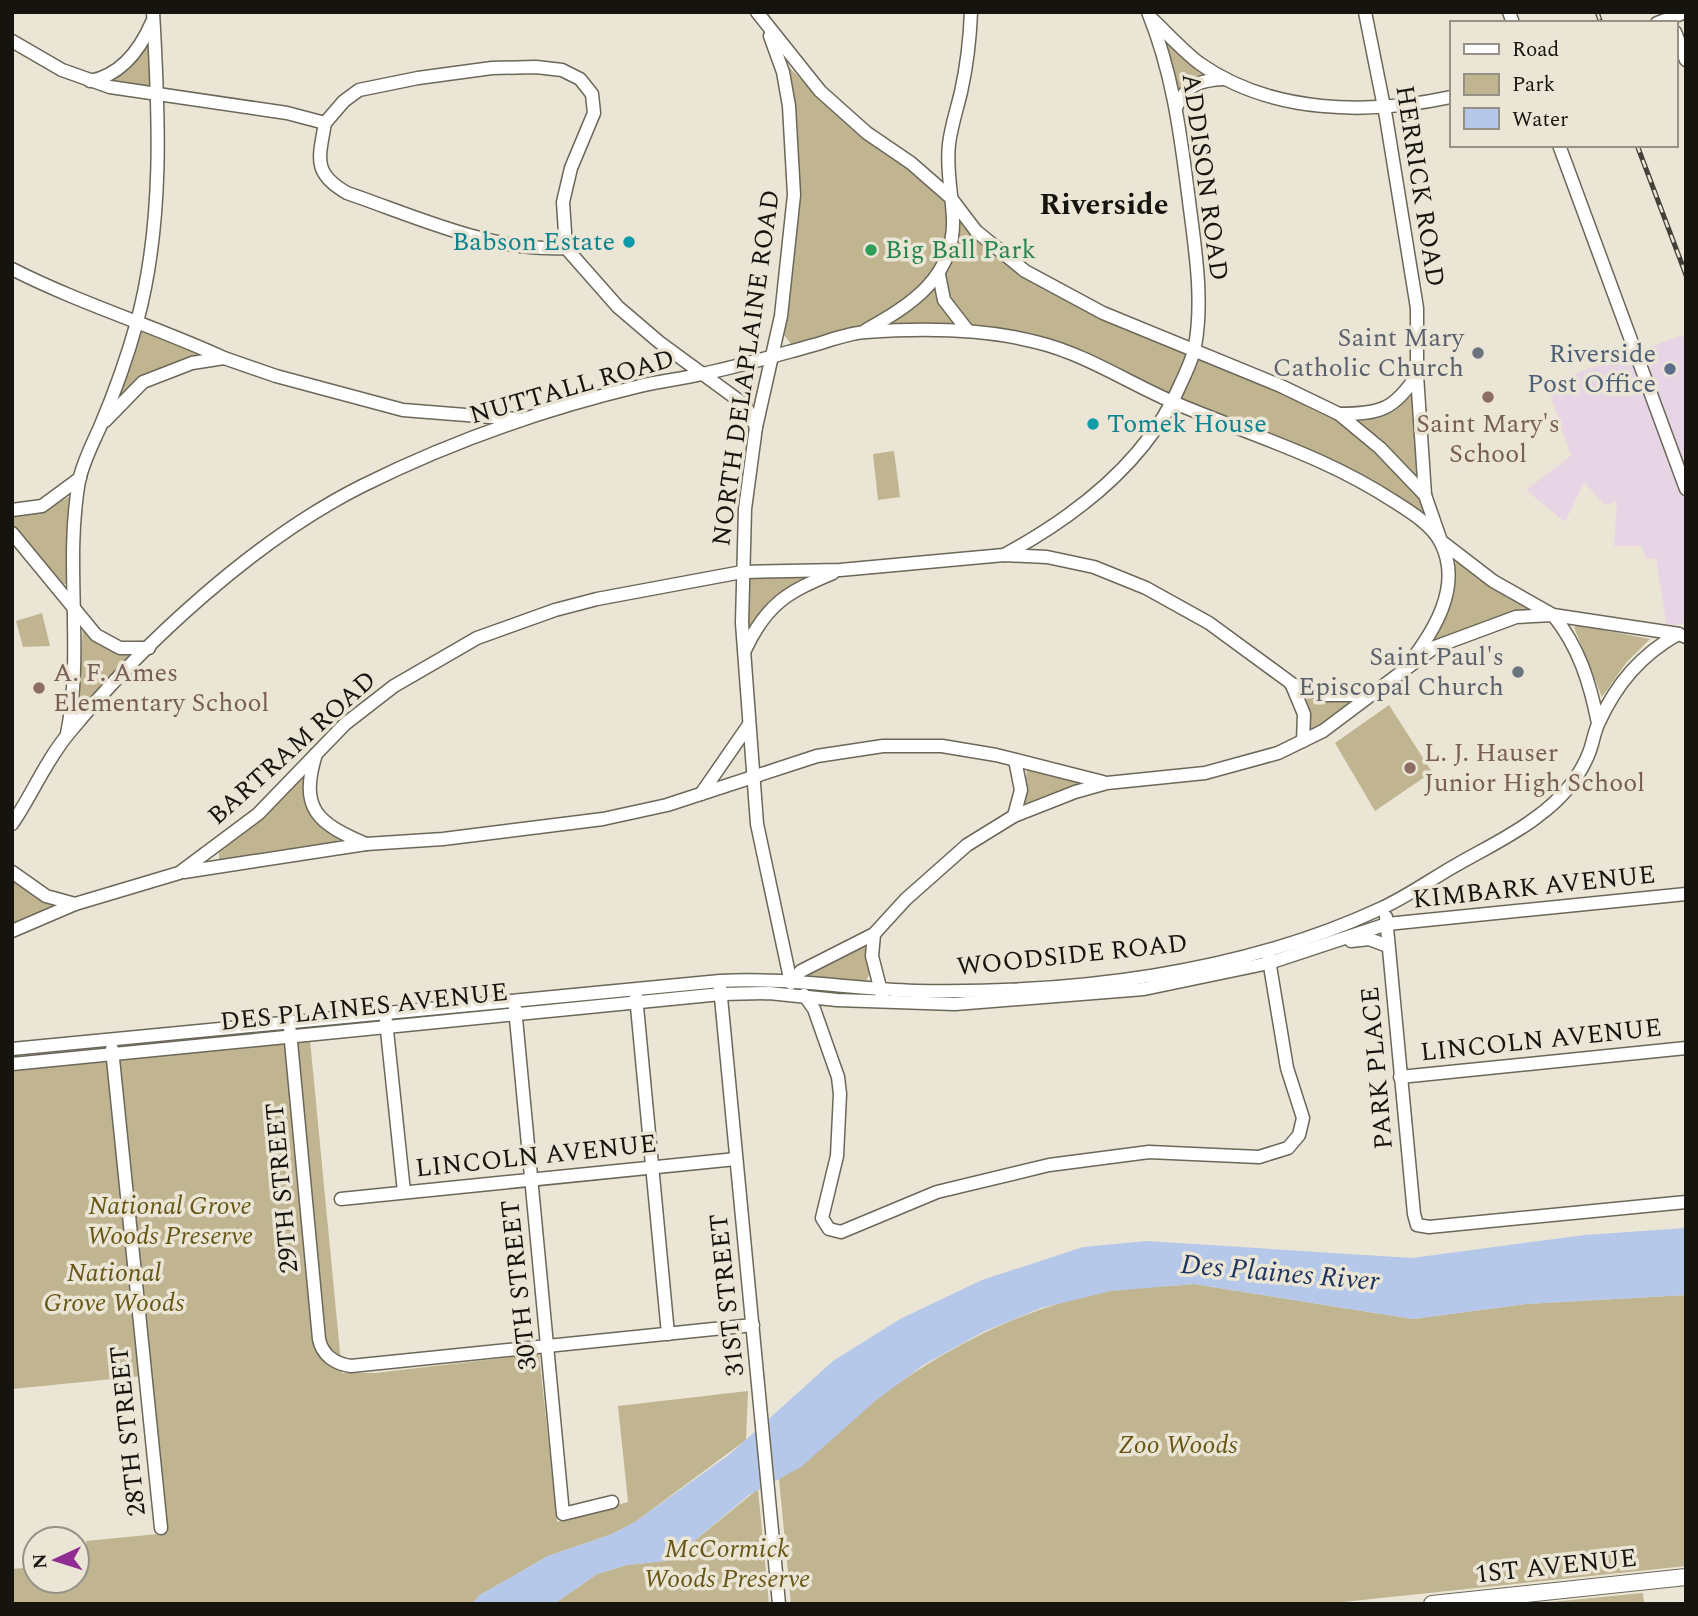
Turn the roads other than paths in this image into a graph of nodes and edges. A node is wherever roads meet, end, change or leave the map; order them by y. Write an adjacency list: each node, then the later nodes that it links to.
1 (759, 12): 8 (street, NORTH DELAPLAINE ROAD)
2 (971, 12): 20 (street)
3 (1365, 12): 17 (street, HERRICK ROAD)
4 (1686, 12): 7 (street)
5 (1148, 14): 12 (street); 16 (street, ADDISON ROAD)
6 (153, 15): 13 (street); 14 (street)
7 (1670, 18)
8 (766, 27): 20 (street); 28 (street, NORTH DELAPLAINE ROAD)
9 (1677, 37): 11 (street)
10 (12, 41): 13 (street)
11 (1686, 60)
12 (1226, 79): 16 (street); 17 (street)
13 (90, 81): 14 (street)
14 (157, 93): 18 (street); 24 (street)
15 (1450, 97): 17 (street)
16 (1177, 106): 27 (street, ADDISON ROAD)
17 (1384, 106): 31 (street, HERRICK ROAD)
18 (325, 123): 21 (street); 21 (street)
19 (1560, 147): 38 (street)
20 (951, 198): 23 (street); 27 (street)
21 (566, 248): 30 (street)
22 (12, 269): 24 (street)
23 (939, 275): 25 (street); 26 (street)
24 (137, 322): 29 (street); 35 (street)
25 (968, 331): 26 (street); 32 (street)
26 (862, 332): 28 (street)
27 (1195, 350): 32 (street); 33 (street)
28 (774, 355): 30 (street); 36 (street, NORTH DELAPLAINE ROAD)
29 (225, 358): 34 (street); 35 (street)
30 (703, 374): 34 (street, NUTTALL ROAD); 36 (street, NUTTALL ROAD)
31 (1417, 375): 33 (street); 39 (street, HERRICK ROAD)
32 (1173, 402): 42 (street); 43 (street)
33 (1339, 414): 39 (street)
34 (521, 419): 49 (street, NUTTALL ROAD)
35 (100, 426): 37 (street)
36 (755, 427): 45 (street, NORTH DELAPLAINE ROAD)
37 (79, 478): 40 (street); 46 (street)
38 (1686, 489)
39 (1425, 495): 42 (street)
40 (12, 510)
41 (12, 533): 46 (street)
42 (1441, 541): 47 (street); 51 (street)
43 (1004, 555): 44 (street); 52 (street)
44 (840, 570): 45 (street, BARTRAM ROAD); 50 (street)
45 (742, 572): 50 (street, NORTH DELAPLAINE ROAD); 58 (street, BARTRAM ROAD)
46 (71, 603): 49 (street); 56 (street)
47 (1553, 615): 48 (street); 51 (street); 54 (street)
48 (1683, 634): 54 (street, WOODSIDE ROAD)
49 (149, 648): 56 (street, NUTTALL ROAD)
50 (744, 652): 55 (street, NORTH DELAPLAINE ROAD)
51 (1407, 666): 53 (street)
52 (1291, 683): 53 (street); 57 (street)
53 (1371, 694): 57 (street)
54 (1598, 723): 70 (street, WOODSIDE ROAD)
55 (748, 726): 60 (street, NORTH DELAPLAINE ROAD); 62 (street)
56 (67, 734): 64 (street, NUTTALL ROAD)
57 (1303, 741): 61 (street)
58 (317, 751): 65 (street); 67 (street, BARTRAM ROAD)
59 (1015, 760): 60 (street); 61 (street); 63 (street)
60 (751, 776): 62 (street); 78 (street, NORTH DELAPLAINE ROAD)
61 (1107, 783): 63 (street)
62 (701, 794): 65 (street)
63 (1014, 816): 73 (street)
64 (12, 824)
65 (366, 844): 67 (street)
66 (12, 872): 69 (street)
67 (178, 873): 69 (street, BARTRAM ROAD)
68 (1686, 894): 71 (street, KIMBARK AVENUE)
69 (75, 904): 72 (street, BARTRAM ROAD)
70 (1385, 907): 71 (street, PARK PLACE); 76 (street, WOODSIDE ROAD)
71 (1387, 924): 74 (street, WOODSIDE ROAD); 75 (street, PARK PLACE)
72 (12, 932)
73 (874, 934): 78 (street); 81 (street)
74 (1333, 942): 75 (street); 77 (street, WOODSIDE ROAD)
75 (1388, 946): 95 (street, PARK PLACE)
76 (1267, 949): 77 (street); 81 (street, WOODSIDE ROAD)
77 (1269, 962): 81 (street, WOODSIDE ROAD); 82 (street)
78 (791, 983): 79 (street, WOODSIDE ROAD); 81 (street, WOODSIDE ROAD); 82 (street)
79 (720, 988): 80 (street, DES PLAINES AVENUE); 82 (street, WOODSIDE ROAD); 84 (street, DES PLAINES AVENUE); 96 (street, 31ST STREET)
80 (635, 989): 83 (street, DES PLAINES AVENUE); 84 (street)
81 (882, 995): 82 (street, WOODSIDE ROAD)
82 (807, 998)
83 (514, 1001): 85 (street, DES PLAINES AVENUE); 86 (street, 30TH STREET)
84 (636, 1003): 86 (street, DES PLAINES AVENUE); 97 (street)
85 (386, 1014): 87 (street, DES PLAINES AVENUE); 88 (street)
86 (515, 1015): 88 (street, DES PLAINES AVENUE); 98 (street, 30TH STREET)
87 (290, 1022): 89 (street, 29TH STREET); 90 (street, DES PLAINES AVENUE)
88 (387, 1027): 89 (street, DES PLAINES AVENUE); 99 (street)
89 (291, 1037): 93 (street, DES PLAINES AVENUE); 104 (street, 29TH STREET)
90 (111, 1038): 92 (street, DES PLAINES AVENUE); 93 (street, 28TH STREET)
91 (1686, 1048): 95 (street, LINCOLN AVENUE)
92 (12, 1049)
93 (112, 1054): 94 (street, DES PLAINES AVENUE); 106 (street, 28TH STREET)
94 (12, 1064)
95 (1400, 1077): 101 (street, PARK PLACE)
96 (736, 1159): 97 (street, LINCOLN AVENUE); 102 (street, 31ST STREET)
97 (653, 1166): 98 (street, LINCOLN AVENUE); 103 (street)
98 (531, 1179): 99 (street, LINCOLN AVENUE); 104 (street, 30TH STREET)
99 (404, 1192): 100 (street, LINCOLN AVENUE)
100 (341, 1199)
101 (1686, 1202)
102 (753, 1325): 103 (street); 108 (street, 31ST STREET)
103 (668, 1334): 104 (street)
104 (548, 1347): 105 (street, 30TH STREET)
105 (612, 1502)
106 (161, 1528)
107 (1686, 1577): 109 (main road, 1ST AVENUE)
108 (779, 1604)
109 (1432, 1604)

